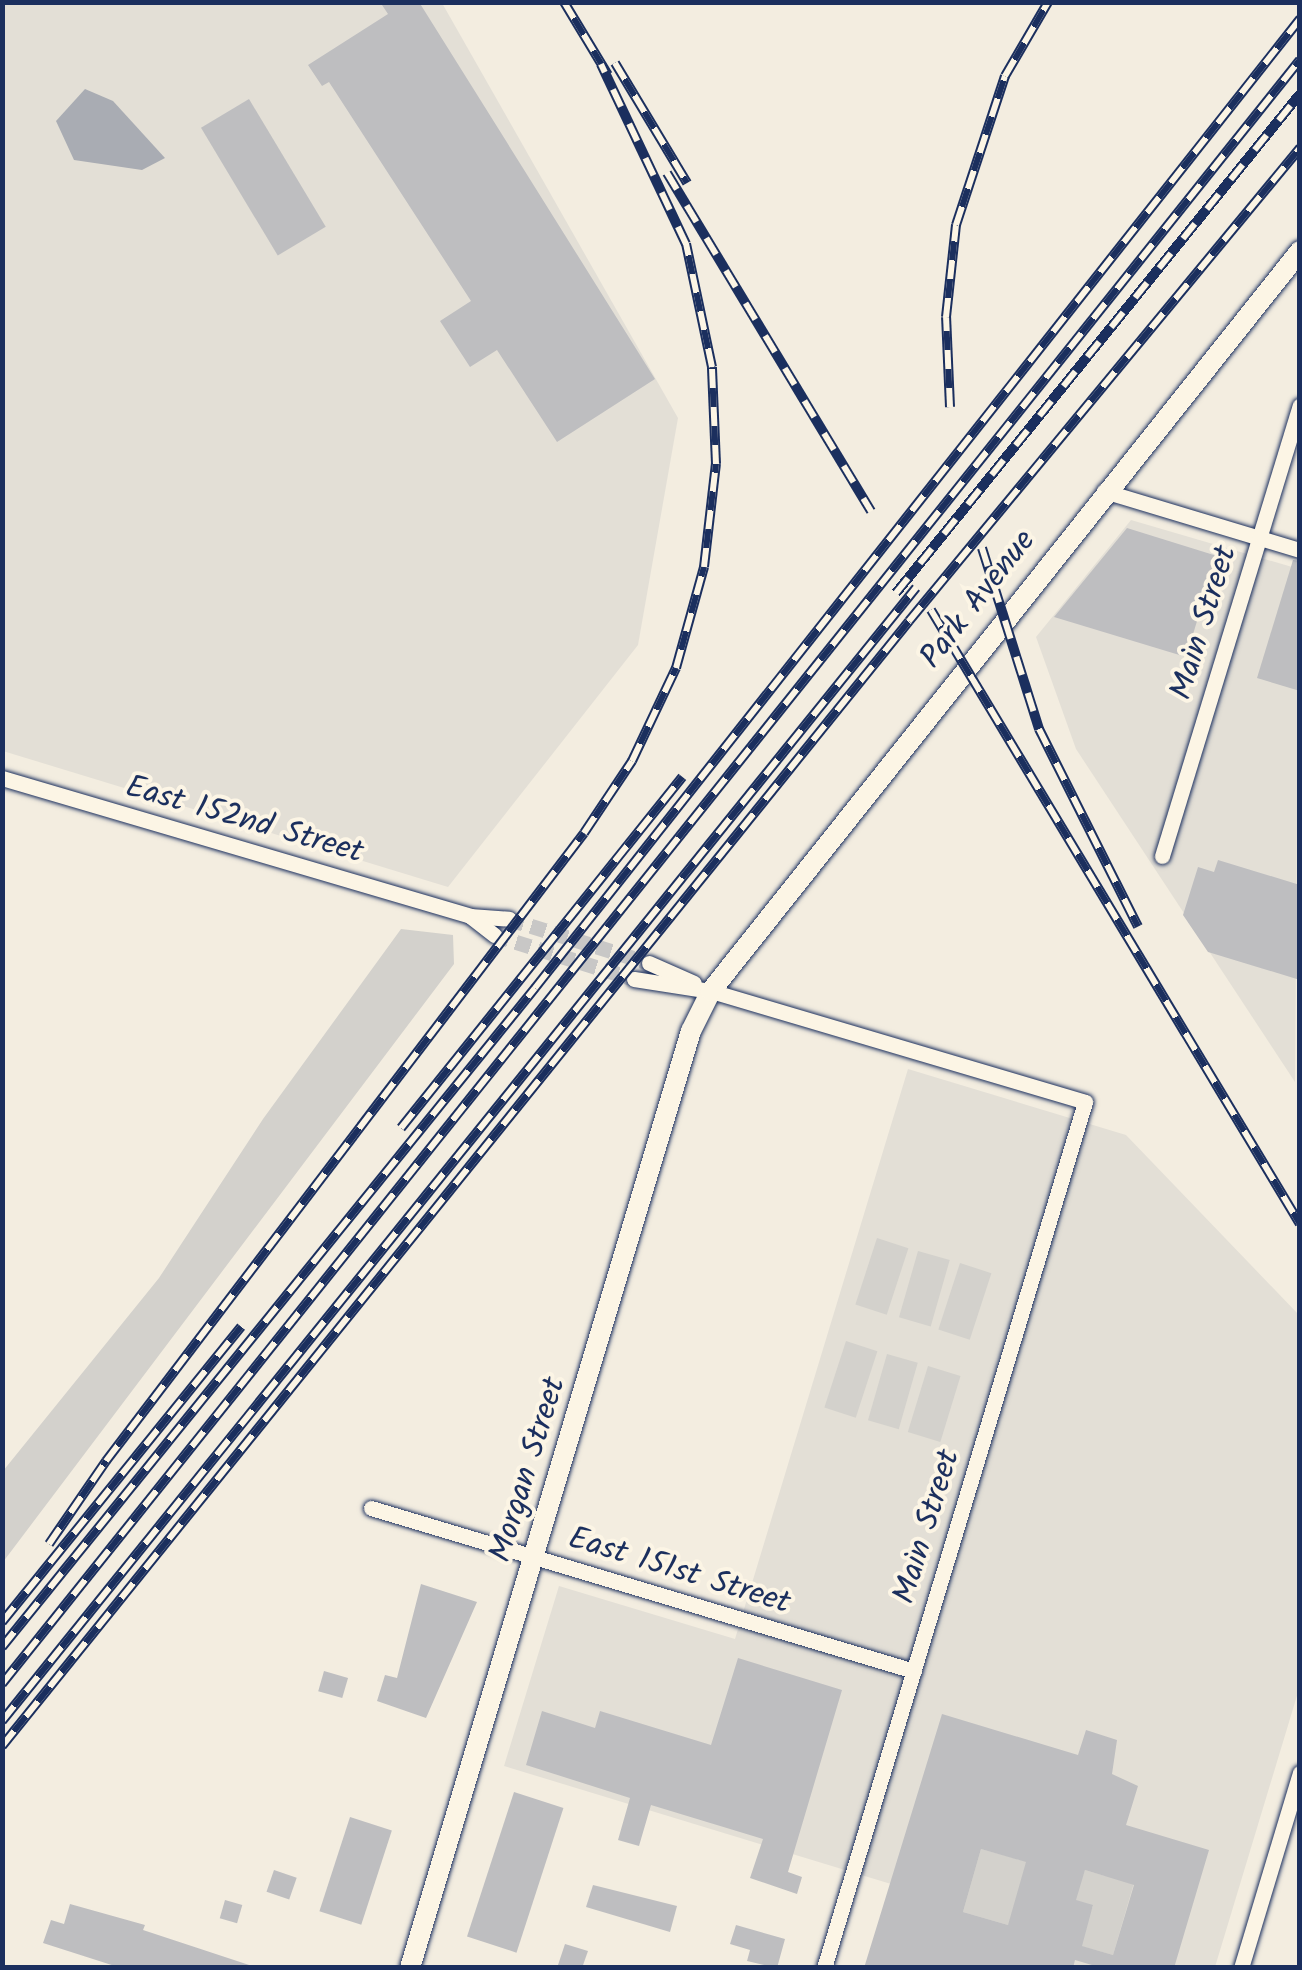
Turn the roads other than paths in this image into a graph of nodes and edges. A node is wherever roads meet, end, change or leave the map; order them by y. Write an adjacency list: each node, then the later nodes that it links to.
1 (1300, 252): 3 (street, Park Avenue)
2 (1300, 406): 4 (street, Main Street)
3 (1104, 491): 4 (street); 13 (street, Park Avenue)
4 (1259, 538): 5 (street); 7 (street, Main Street)
5 (1300, 550)
6 (2, 778): 8 (street, East 152nd Street)
7 (1162, 856)
8 (470, 916): 9 (street, East 152nd Street); 10 (street, East 152nd Street)
9 (509, 919)
10 (494, 935)
11 (649, 963): 13 (street)
12 (634, 979): 13 (street)
13 (711, 991): 15 (street, Morgan Street); 16 (street, Main Street)
14 (371, 1508): 15 (street, East 151st Street)
15 (534, 1557): 16 (street, East 151st Street); 18 (street, Morgan Street)
16 (914, 1671): 19 (street, Main Street)
17 (1298, 1782): 20 (street)
18 (410, 1968)
19 (824, 1968)
20 (1241, 1968)

